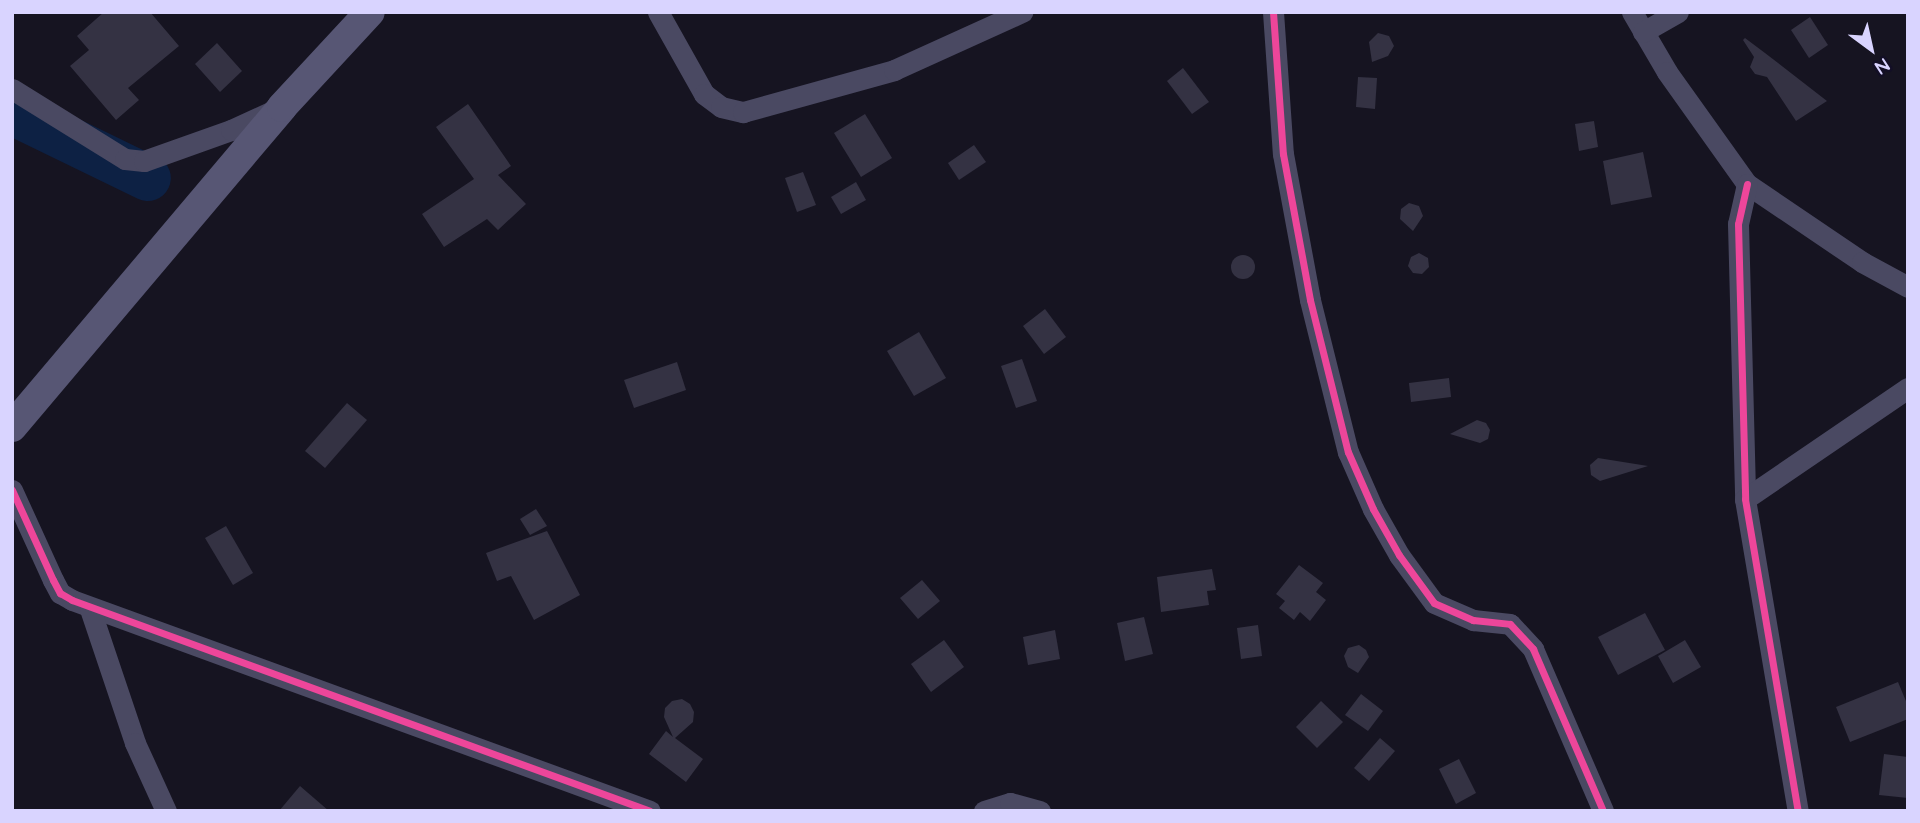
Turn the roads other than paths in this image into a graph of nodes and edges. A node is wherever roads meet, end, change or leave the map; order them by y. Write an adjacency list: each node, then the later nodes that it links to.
1 (370, 12): 9 (street)
2 (658, 12): 3 (street)
3 (1022, 12)
4 (1273, 12): 21 (street)
5 (1632, 12): 7 (street)
6 (1678, 12): 7 (street)
7 (1643, 32): 10 (street)
8 (12, 89): 9 (street)
9 (282, 107): 13 (street)
10 (1747, 184): 11 (street); 15 (street)
11 (1908, 287)
12 (1908, 388): 15 (street)
13 (12, 427)
14 (12, 490): 16 (street)
15 (1745, 499): 22 (street)
16 (90, 609): 17 (street); 18 (street)
17 (166, 811)
18 (650, 811)
19 (984, 811): 20 (street)
20 (1040, 811)
21 (1603, 811)
22 (1798, 811)

